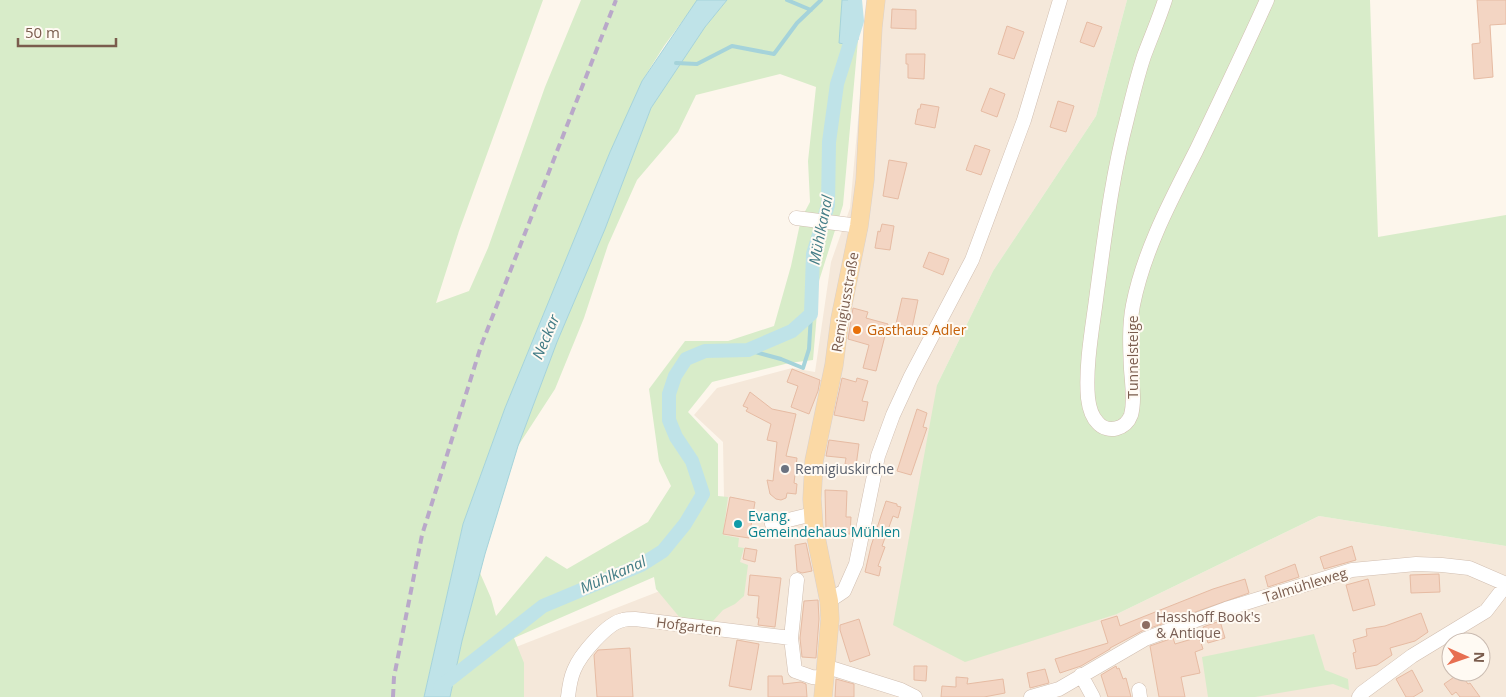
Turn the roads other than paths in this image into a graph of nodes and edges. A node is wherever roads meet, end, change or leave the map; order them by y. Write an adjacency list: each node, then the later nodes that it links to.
1 (876, 0): 6 (main road, Remigiusstraße)
2 (1060, 0): 11 (street)
3 (1165, 0): 4 (street, Tunnelsteige)
4 (1267, 0)
5 (796, 218): 6 (street)
6 (859, 226): 7 (main road, Remigiusstraße)
7 (813, 514): 8 (street); 11 (main road, Remigiusstraße)
8 (772, 524)
9 (797, 580): 12 (street)
10 (1506, 584): 14 (street, Talmühleweg); 20 (street)
11 (829, 601): 13 (main road, Remigiusstraße)
12 (791, 638): 13 (street); 15 (street, Hofgarten)
13 (826, 673): 16 (main road, Remigiusstraße); 17 (street)
14 (1081, 675): 18 (street, Talmühleweg); 19 (street)
15 (568, 697)
16 (823, 697)
17 (915, 697)
18 (1031, 697)
19 (1093, 697)
20 (1359, 697)

